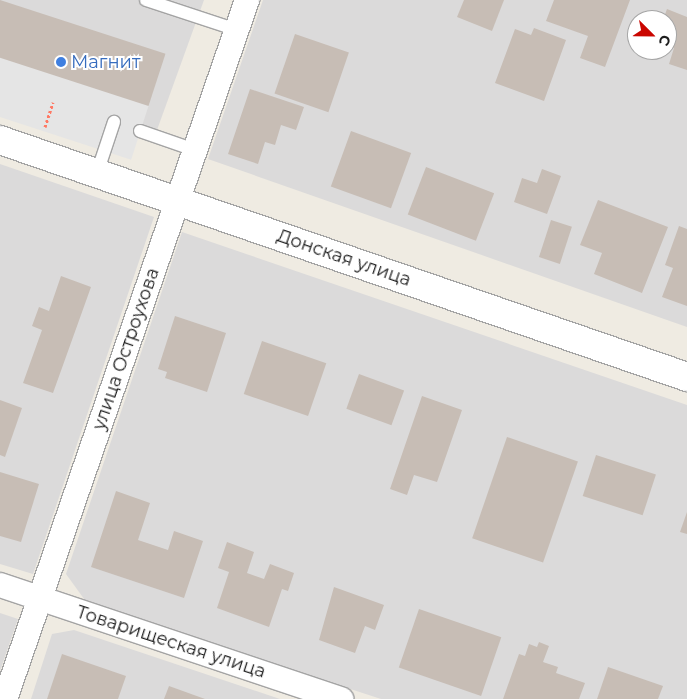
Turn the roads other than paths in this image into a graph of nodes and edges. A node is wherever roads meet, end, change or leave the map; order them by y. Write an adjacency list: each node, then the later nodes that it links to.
1 (146, 0): 3 (lane)
2 (247, 0): 3 (street, улица Остроухова)
3 (237, 30): 7 (street, улица Остроухова)
4 (114, 122): 8 (lane)
5 (140, 131): 7 (lane)
6 (0, 140): 8 (street, Донская улица)
7 (195, 150): 9 (street, улица Остроухова)
8 (97, 173): 9 (street, Донская улица)
9 (177, 200): 10 (street, Донская улица); 12 (street, улица Остроухова)
10 (687, 377)
11 (0, 585): 12 (street, Товарищеская улица)
12 (40, 598): 13 (street, улица Остроухова); 14 (street, Товарищеская улица)
13 (5, 699)
14 (341, 699)

